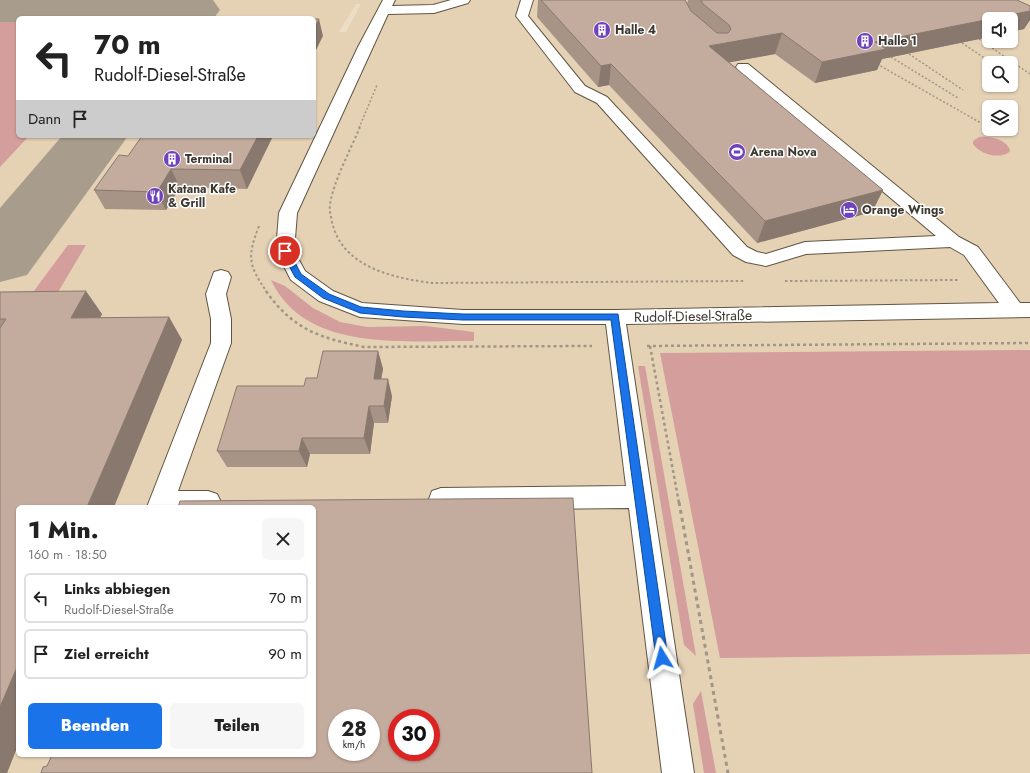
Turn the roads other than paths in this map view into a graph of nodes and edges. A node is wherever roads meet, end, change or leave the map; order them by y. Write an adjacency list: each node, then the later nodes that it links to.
1 (464, 0): 3 (street)
2 (527, 0): 5 (street)
3 (387, 5): 8 (street, Rudolf-Diesel-Straße)
4 (743, 67): 5 (street)
5 (953, 241): 7 (street)
6 (221, 277): 12 (street)
7 (1022, 310): 8 (street, Rudolf-Diesel-Straße)
8 (615, 317): 9 (street)
9 (639, 497): 10 (street); 13 (street)
10 (416, 500)
11 (233, 502): 12 (street)
12 (161, 505)
13 (678, 773)

